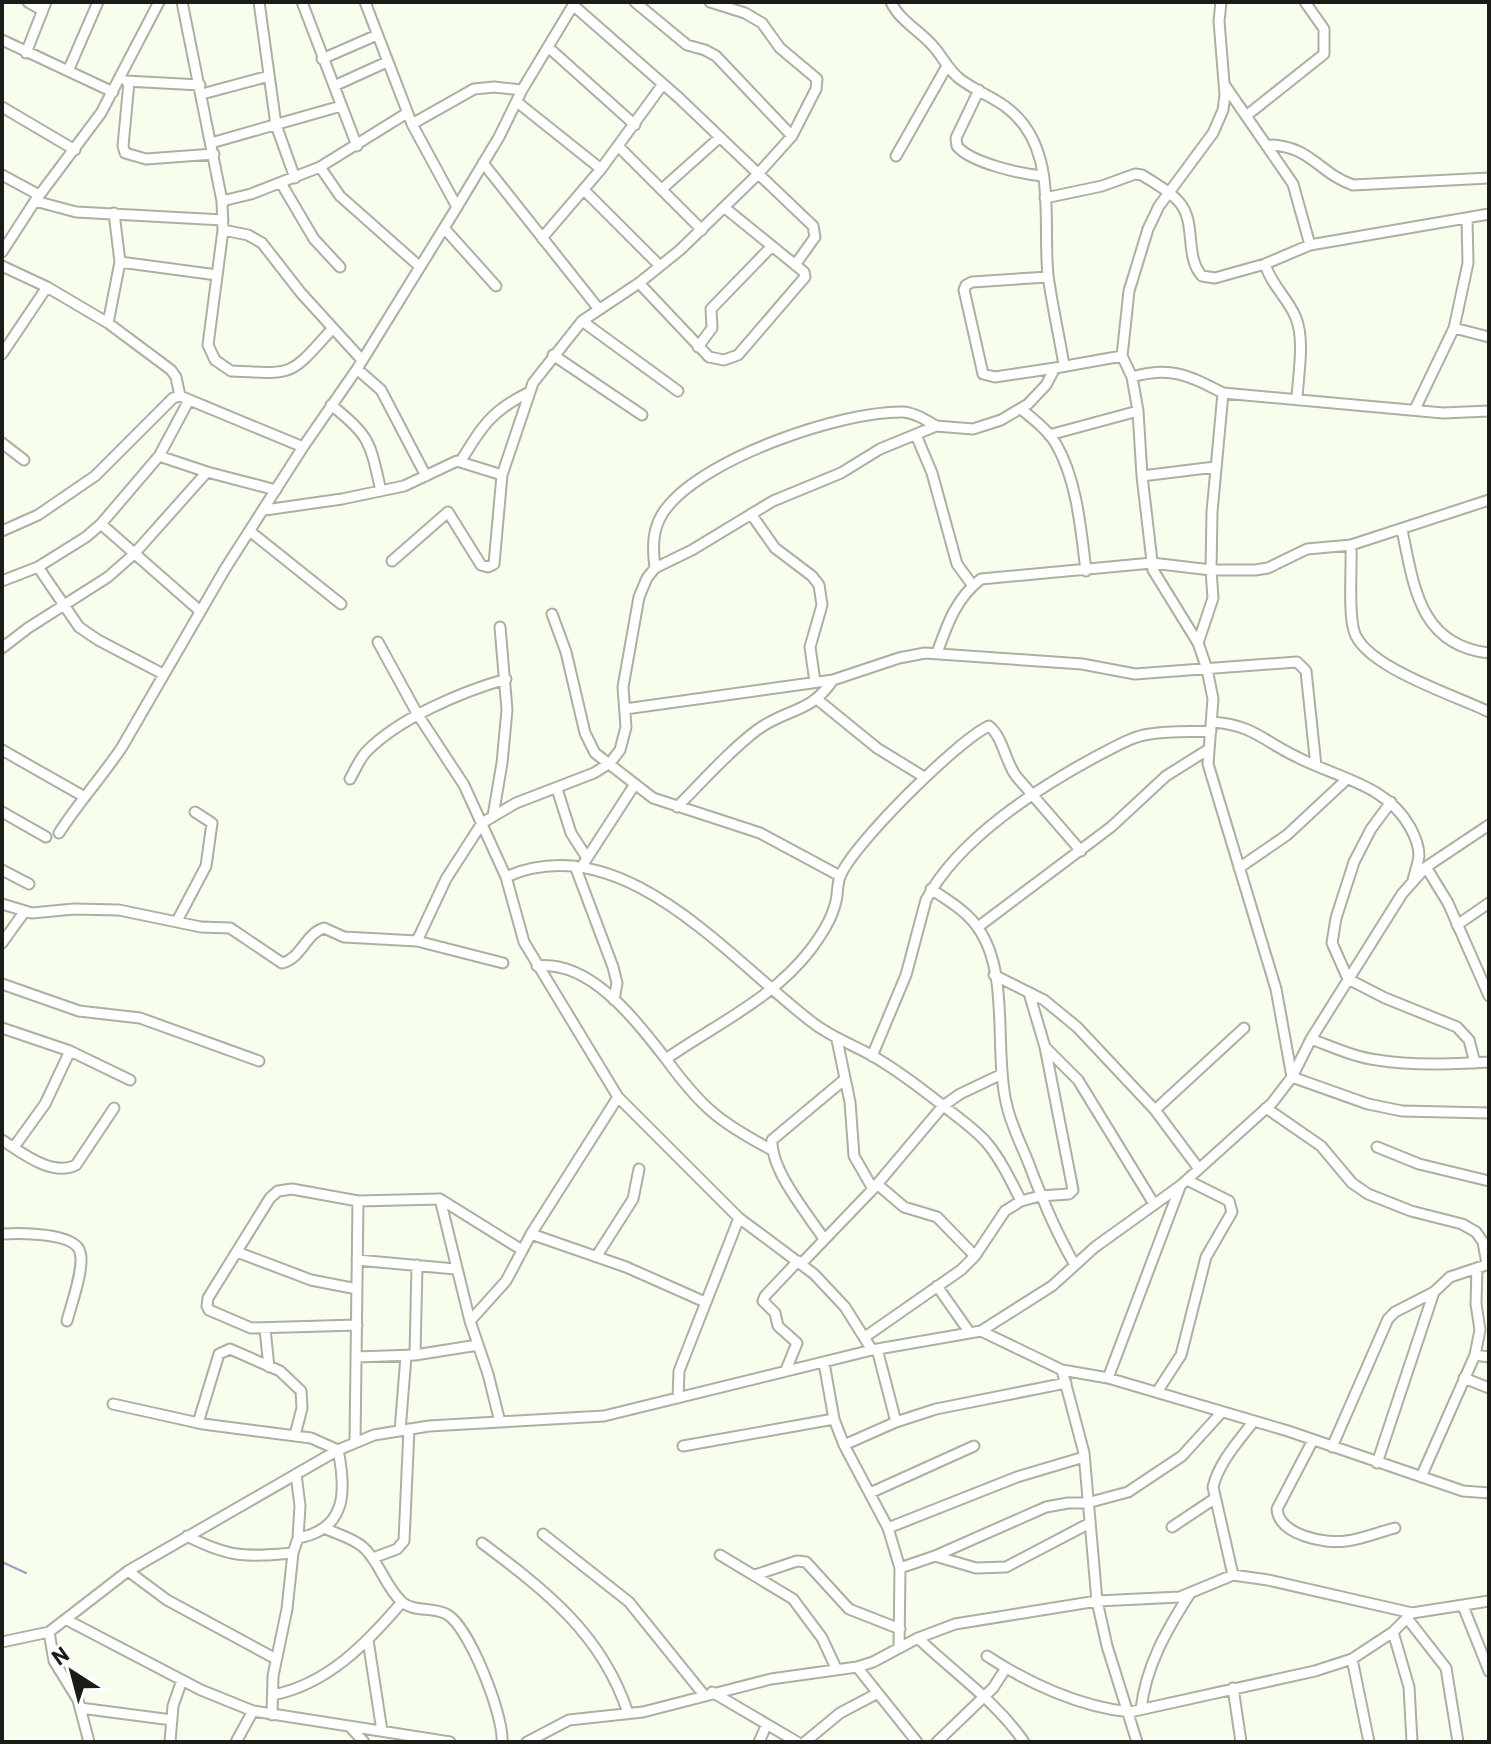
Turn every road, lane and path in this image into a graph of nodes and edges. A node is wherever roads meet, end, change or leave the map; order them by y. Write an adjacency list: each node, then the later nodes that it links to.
1 (28, 2): 14 (street)
2 (98, 2): 22 (street)
3 (159, 2): 24 (street)
4 (182, 2): 28 (street)
5 (259, 2): 23 (street)
6 (302, 2): 19 (street)
7 (365, 2): 15 (street)
8 (635, 2): 40 (street)
9 (710, 2): 40 (street)
10 (891, 2): 21 (street)
11 (1221, 2): 25 (street)
12 (1305, 2): 36 (street)
13 (574, 4): 17 (street); 26 (street)
14 (44, 6): 18 (street)
15 (377, 35): 19 (street); 20 (street)
16 (2, 40): 18 (street)
17 (548, 47): 29 (street); 39 (street)
18 (26, 53): 22 (street)
19 (322, 59): 27 (street)
20 (387, 62): 27 (street); 35 (street)
21 (947, 66): 30 (street); 47 (street)
22 (68, 71): 31 (street)
23 (269, 76): 28 (street); 38 (street)
24 (124, 81): 28 (street); 31 (street); 45 (street)
25 (1223, 83): 36 (street); 59 (street)
26 (663, 84): 39 (street); 41 (street)
27 (334, 86): 33 (street)
28 (201, 90): 45 (street)
29 (522, 90): 32 (street); 37 (street)
30 (979, 90): 53 (street); 53 (street)
31 (113, 92): 46 (street)
32 (517, 102): 48 (street); 50 (street)
33 (341, 106): 38 (street); 43 (street)
34 (2, 107): 46 (street)
35 (407, 113): 37 (street); 43 (street)
36 (1246, 116): 42 (street)
37 (412, 124): 63 (street)
38 (276, 125): 45 (street); 54 (street)
39 (635, 125): 44 (street)
40 (792, 136): 52 (street)
41 (719, 138): 52 (street); 57 (street)
42 (1267, 145): 55 (street); 72 (street)
43 (357, 146): 49 (street)
44 (618, 146): 50 (street); 57 (street)
45 (212, 148): 62 (street)
46 (75, 150): 60 (street)
47 (896, 156)
48 (483, 163): 63 (street); 71 (street)
49 (320, 167): 54 (street); 79 (street)
50 (601, 169): 58 (street)
51 (2, 175): 60 (street)
52 (757, 175): 64 (street); 77 (street)
53 (1043, 176): 61 (street)
54 (295, 178): 56 (street)
55 (1489, 178)
56 (281, 183): 62 (street); 81 (street)
57 (662, 189): 70 (street)
58 (584, 190): 71 (street); 80 (street)
59 (1169, 193): 61 (street); 76 (street); 96 (street)
60 (37, 198): 65 (street); 74 (street)
61 (1045, 198): 83 (street)
62 (222, 201): 68 (street)
63 (457, 207): 69 (street)
64 (725, 208): 70 (street); 73 (street)
65 (114, 213): 68 (street); 75 (street)
66 (1489, 214): 67 (street)
67 (1467, 219): 72 (street); 90 (street)
68 (223, 225): 82 (street); 91 (street)
69 (444, 228): 79 (street); 85 (street)
70 (702, 230): 80 (street)
71 (542, 238): 87 (street)
72 (1310, 245): 76 (street)
73 (772, 246): 77 (street); 93 (street)
74 (2, 252)
75 (120, 262): 82 (street); 89 (street)
76 (1265, 264): 104 (street)
77 (795, 265): 93 (street)
78 (2, 266): 86 (street)
79 (419, 266): 97 (street)
80 (660, 266): 84 (street)
81 (340, 267)
82 (217, 275): 91 (street)
83 (1048, 277): 98 (street); 98 (street)
84 (639, 283): 87 (street); 93 (street)
85 (496, 286)
86 (47, 287): 89 (street); 94 (street)
87 (598, 308): 88 (street)
88 (582, 321): 95 (street); 100 (street)
89 (108, 323): 103 (street)
90 (1454, 328): 92 (street); 107 (street)
91 (332, 329): 97 (street)
92 (1489, 337)
93 (698, 347)
94 (2, 354)
95 (553, 355): 101 (street); 110 (street)
96 (1122, 356): 98 (street); 99 (street)
97 (360, 365): 105 (street); 122 (street)
98 (1059, 367): 106 (street)
99 (1132, 377): 102 (street); 108 (street)
100 (678, 391)
101 (530, 392): 118 (street); 121 (street)
102 (1223, 393): 104 (street); 119 (street)
103 (184, 398): 115 (street); 116 (street); 131 (street)
104 (1297, 399): 107 (street)
105 (331, 405): 115 (street); 125 (street)
106 (1021, 409): 111 (street); 113 (street)
107 (1415, 409): 109 (street)
108 (1138, 411): 113 (street); 123 (street)
109 (1489, 411)
110 (642, 415)
111 (936, 426): 112 (street); 138 (street)
112 (916, 435): 128 (street); 142 (street)
113 (1049, 435): 140 (street)
114 (2, 443): 117 (street)
115 (303, 447): 124 (street)
116 (159, 456): 120 (street); 129 (street)
117 (24, 460)
118 (461, 461): 121 (street); 122 (street)
119 (1215, 467): 123 (street); 139 (street)
120 (207, 472): 124 (street); 134 (street)
121 (502, 475): 135 (street)
122 (426, 476): 125 (street)
123 (1142, 476): 136 (street)
124 (276, 490): 127 (street)
125 (381, 491): 127 (street)
126 (1489, 500): 130 (street)
127 (265, 510): 132 (street)
128 (751, 514): 138 (street); 157 (street)
129 (101, 524): 134 (street); 137 (street)
130 (1402, 530): 133 (street); 152 (street)
131 (2, 531)
132 (251, 532): 143 (street); 145 (street)
133 (1351, 545): 139 (street); 160 (street)
134 (134, 554): 144 (street); 145 (street)
135 (392, 561)
136 (1152, 563): 139 (street); 140 (street); 149 (street)
137 (38, 567): 141 (street); 144 (street)
138 (655, 568): 159 (street)
139 (1211, 570): 149 (street)
140 (1086, 571): 142 (street)
141 (2, 581)
142 (973, 586): 151 (street)
143 (341, 604)
144 (64, 608): 150 (street); 154 (street)
145 (200, 611): 154 (street)
146 (552, 614): 165 (street)
147 (500, 627): 155 (street)
148 (378, 642): 161 (street)
149 (1198, 643): 153 (street)
150 (2, 648)
151 (937, 653): 153 (street); 156 (street)
152 (1489, 653)
153 (1207, 669): 162 (street); 166 (street)
154 (163, 674): 173 (street)
155 (506, 679): 161 (street); 178 (street)
156 (833, 680): 157 (street); 158 (street)
157 (815, 682): 159 (street)
158 (818, 700): 167 (street); 175 (street)
159 (625, 709): 165 (street)
160 (1489, 712)
161 (418, 715): 168 (street); 179 (street)
162 (1212, 727): 163 (street); 166 (street); 172 (street)
163 (1209, 749): 183 (street); 186 (street)
164 (2, 750): 173 (street)
165 (610, 763): 170 (street); 171 (street)
166 (1316, 766): 169 (street)
167 (924, 777): 172 (street); 188 (street)
168 (350, 779)
169 (1347, 779): 174 (street); 186 (street)
170 (635, 784): 175 (street); 184 (street)
171 (557, 789): 178 (street); 184 (street)
172 (1032, 795): 183 (street); 192 (street)
173 (83, 796): 181 (street)
174 (1391, 802): 190 (street); 204 (street)
175 (677, 807): 188 (street)
176 (2, 812): 182 (street)
177 (195, 812): 196 (street)
178 (493, 816): 179 (street)
179 (482, 823): 189 (street); 199 (street)
180 (1489, 825): 185 (street)
181 (59, 833)
182 (46, 837)
183 (1081, 851): 198 (street)
184 (581, 863): 189 (street); 206 (street); 209 (street)
185 (1426, 867): 190 (street); 197 (street)
186 (1239, 868): 222 (street)
187 (2, 870): 191 (street)
188 (840, 876): 206 (street)
189 (506, 877): 202 (street)
190 (1413, 880): 204 (street)
191 (29, 884)
192 (931, 889): 198 (street); 216 (street)
193 (1489, 903): 197 (street)
194 (2, 904): 195 (street)
195 (25, 911): 196 (street); 200 (street)
196 (177, 921): 199 (street)
197 (1457, 925): 208 (street)
198 (978, 927): 203 (street)
199 (417, 941): 201 (street)
200 (2, 943)
201 (503, 963)
202 (537, 966): 209 (street); 225 (street)
203 (994, 975): 207 (street); 221 (street)
204 (1348, 979): 212 (street); 220 (street)
205 (2, 984): 218 (street)
206 (772, 989): 213 (street); 217 (street)
207 (1029, 993): 214 (street); 229 (street)
208 (1489, 996)
209 (614, 1000): 217 (street)
210 (2, 1028): 215 (street)
211 (1244, 1028): 229 (street)
212 (1311, 1039): 220 (street); 222 (street)
213 (837, 1040): 216 (street); 223 (street)
214 (1045, 1047): 240 (street); 244 (street)
215 (70, 1051): 224 (street); 232 (street)
216 (872, 1056): 226 (street)
217 (666, 1059): 234 (street)
218 (259, 1061)
219 (1489, 1062): 220 (street)
220 (1475, 1063)
221 (1002, 1074): 226 (street); 240 (street)
222 (1292, 1077): 228 (street); 230 (street)
223 (845, 1079): 234 (street); 239 (street)
224 (130, 1080)
225 (618, 1097): 245 (street); 247 (street)
226 (943, 1106): 239 (street); 243 (street)
227 (114, 1108): 232 (street)
228 (1266, 1108): 236 (street); 257 (street)
229 (1155, 1110): 236 (street)
230 (1489, 1113)
231 (2, 1140): 232 (street)
232 (14, 1147)
233 (1377, 1147): 237 (street)
234 (772, 1150): 248 (street)
235 (639, 1169): 252 (street)
236 (1199, 1169): 238 (street)
237 (1489, 1181)
238 (1184, 1183): 244 (street); 280 (street); 284 (street)
239 (875, 1187): 248 (street); 251 (street)
240 (1040, 1196): 243 (street); 256 (street)
241 (440, 1199): 242 (street); 249 (street); 258 (street)
242 (358, 1201): 250 (street); 253 (street)
243 (1021, 1201): 251 (street)
244 (1154, 1204): 256 (street)
245 (739, 1218): 254 (street); 262 (street)
246 (2, 1234): 263 (street)
247 (531, 1234): 249 (street); 252 (street)
248 (824, 1239): 254 (street)
249 (522, 1250): 264 (street)
250 (237, 1252): 260 (street); 266 (street)
251 (975, 1256): 259 (street)
252 (596, 1257): 262 (street)
253 (357, 1260): 255 (street); 260 (street)
254 (799, 1262): 269 (street); 278 (street)
255 (417, 1265): 258 (street); 272 (street)
256 (1075, 1265): 267 (street)
257 (1484, 1265): 261 (street); 273 (street)
258 (455, 1269): 264 (street)
259 (937, 1286): 268 (street); 269 (street)
260 (357, 1289): 265 (street)
261 (1434, 1292): 300 (street); 303 (street)
262 (705, 1302): 285 (street)
263 (67, 1321)
264 (470, 1321): 270 (street)
265 (357, 1325): 266 (street); 274 (street)
266 (265, 1329): 277 (street)
267 (981, 1331): 268 (street); 279 (street)
268 (970, 1333): 271 (street)
269 (865, 1337): 271 (street)
270 (478, 1345): 272 (street); 289 (street)
271 (874, 1349): 276 (street); 290 (street)
272 (410, 1355): 274 (street); 293 (street)
273 (1475, 1355): 275 (street); 281 (street)
274 (356, 1357): 296 (street)
275 (1489, 1357)
276 (824, 1363): 278 (street); 288 (street)
277 (269, 1367): 292 (street); 294 (street)
278 (786, 1370): 285 (street)
279 (1062, 1370): 280 (street); 282 (street)
280 (1108, 1378): 284 (street)
281 (1464, 1378): 283 (street); 305 (street)
282 (1066, 1383): 290 (street); 302 (street)
283 (1489, 1388)
284 (1157, 1392): 287 (street)
285 (678, 1398): 289 (street)
286 (113, 1404): 292 (street)
287 (1221, 1413): 291 (street); 309 (street)
288 (834, 1419): 297 (street); 298 (street)
289 (500, 1422): 293 (street)
290 (896, 1422): 297 (street)
291 (1253, 1422): 295 (street); 308 (street)
292 (198, 1423): 294 (street)
293 (404, 1430): 296 (street); 322 (street)
294 (295, 1435): 301 (street)
295 (1313, 1440): 300 (street); 314 (street)
296 (355, 1441): 301 (street)
297 (844, 1445): 306 (street)
298 (683, 1446)
299 (974, 1446): 306 (street)
300 (1332, 1447): 303 (street)
301 (338, 1450): 304 (street); 312 (street)
302 (1084, 1457): 309 (street); 313 (street)
303 (1377, 1463): 305 (street)
304 (296, 1474): 316 (street); 317 (street)
305 (1421, 1477): 307 (street)
306 (870, 1493): 313 (street)
307 (1489, 1493)
308 (1214, 1499): 311 (street); 326 (street)
309 (1087, 1503): 310 (street); 321 (street)
310 (1088, 1524): 321 (street); 328 (street)
311 (1172, 1527)
312 (324, 1528): 317 (street); 322 (street)
313 (888, 1528): 323 (street)
314 (1395, 1528)
315 (543, 1534): 350 (street)
316 (187, 1536): 319 (street); 324 (street)
317 (298, 1538): 319 (street)
318 (482, 1543): 358 (street)
319 (293, 1553): 342 (street)
320 (720, 1555): 325 (street)
321 (935, 1556): 323 (street)
322 (373, 1558): 330 (street)
323 (900, 1568): 334 (street)
324 (128, 1571): 333 (street); 342 (street)
325 (755, 1575): 334 (street); 345 (street)
326 (1233, 1575): 327 (street); 332 (street)
327 (1189, 1595): 328 (street); 355 (street)
328 (1097, 1601): 337 (street); 357 (street)
329 (1489, 1601): 331 (street)
330 (402, 1602): 338 (street); 369 (street)
331 (1463, 1606): 332 (street); 347 (street)
332 (1410, 1616): 335 (street); 381 (street)
333 (67, 1620): 336 (street); 348 (street)
334 (900, 1629): 340 (street)
335 (1393, 1632): 343 (street); 380 (street)
336 (45, 1634): 339 (street); 354 (street)
337 (918, 1638): 340 (street); 353 (street)
338 (368, 1640): 352 (street); 363 (street)
339 (2, 1642)
340 (899, 1648): 344 (street)
341 (987, 1656): 346 (street)
342 (276, 1659): 352 (street)
343 (1352, 1659): 349 (street); 379 (street)
344 (857, 1667): 345 (street); 351 (street)
345 (836, 1668): 350 (street)
346 (1006, 1668): 353 (street); 357 (street)
347 (1489, 1671)
348 (182, 1680): 356 (street); 360 (street)
349 (1233, 1688): 355 (street); 378 (street)
350 (708, 1693): 358 (street); 361 (street)
351 (878, 1693): 373 (street); 374 (street)
352 (273, 1695): 359 (street)
353 (982, 1698): 375 (street); 376 (street)
354 (80, 1708): 360 (street); 365 (street)
355 (1141, 1709): 357 (street)
356 (253, 1711): 359 (street); 364 (street)
357 (1130, 1712): 377 (street)
358 (628, 1713): 370 (street)
359 (272, 1715): 362 (street)
360 (172, 1720): 366 (street)
361 (766, 1726): 371 (street); 372 (street)
362 (351, 1728): 363 (street); 367 (street)
363 (382, 1731): 368 (street)
364 (238, 1741)
365 (89, 1742)
366 (170, 1742)
367 (364, 1742)
368 (450, 1742)
369 (502, 1742)
370 (527, 1742)
371 (759, 1742)
372 (797, 1742)
373 (805, 1742)
374 (917, 1742)
375 (937, 1742)
376 (1024, 1742)
377 (1137, 1742)
378 (1241, 1742)
379 (1369, 1742)
380 (1412, 1742)
381 (1458, 1742)

